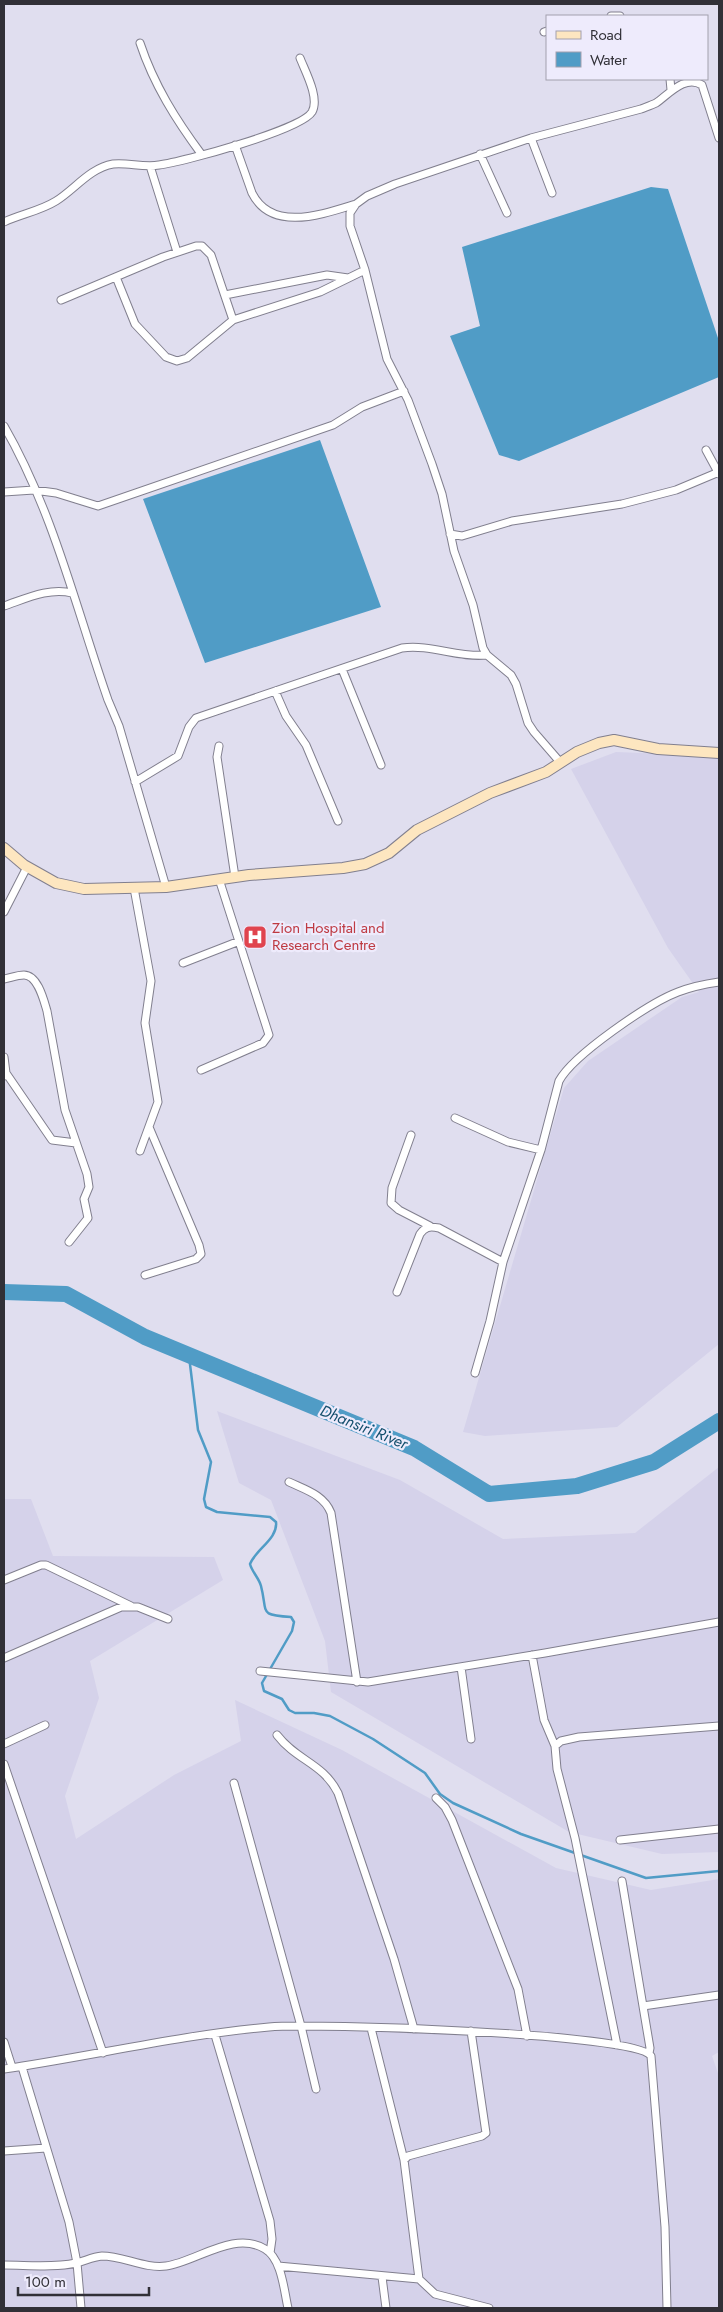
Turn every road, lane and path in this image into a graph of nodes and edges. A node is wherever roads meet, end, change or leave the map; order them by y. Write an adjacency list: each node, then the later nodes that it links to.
1 (140, 43): 9 (street)
2 (300, 58): 7 (street)
3 (670, 80): 4 (street)
4 (671, 90): 5 (street); 6 (street)
5 (531, 138): 8 (street); 11 (street)
6 (719, 138)
7 (235, 145): 9 (street); 12 (street)
8 (480, 154): 12 (street); 13 (street)
9 (202, 155): 10 (street)
10 (150, 166): 14 (street); 15 (street)
11 (552, 193)
12 (356, 204): 16 (street)
13 (507, 214)
14 (4, 219)
15 (177, 252): 17 (street); 19 (street)
16 (365, 270): 18 (street); 22 (street)
17 (116, 277): 20 (street); 21 (street)
18 (348, 278): 19 (street); 21 (street)
19 (224, 295): 21 (street)
20 (61, 300)
21 (233, 320)
22 (404, 392): 26 (street); 28 (street)
23 (4, 426): 26 (street)
24 (706, 450): 25 (street)
25 (719, 473): 28 (street)
26 (34, 490): 27 (street); 29 (street)
27 (4, 492)
28 (450, 534): 31 (street)
29 (72, 593): 30 (street); 38 (street)
30 (4, 606)
31 (487, 655): 32 (street); 36 (street)
32 (342, 669): 33 (street); 37 (street)
33 (275, 691): 38 (street); 39 (street)
34 (219, 746): 42 (street)
35 (719, 753): 36 (street)
36 (560, 762): 42 (street)
37 (381, 765)
38 (135, 782): 44 (street)
39 (338, 821)
40 (4, 848): 41 (street)
41 (27, 867): 45 (street); 46 (street)
42 (235, 877): 43 (street)
43 (219, 879): 44 (street); 47 (street)
44 (166, 887): 45 (street)
45 (134, 888): 55 (street)
46 (4, 912)
47 (237, 942): 48 (street); 52 (street)
48 (183, 963)
49 (4, 979): 57 (street)
50 (719, 982): 58 (street)
51 (4, 1057): 53 (street)
52 (201, 1070)
53 (5, 1075): 57 (street)
54 (455, 1118): 58 (street)
55 (149, 1127): 59 (street); 63 (street)
56 (411, 1135): 60 (street)
57 (76, 1143): 61 (street)
58 (541, 1150): 62 (street)
59 (140, 1151)
60 (430, 1226): 62 (street); 64 (street)
61 (68, 1242)
62 (503, 1262): 65 (street)
63 (145, 1275)
64 (397, 1292)
65 (475, 1373)
66 (289, 1482): 75 (street)
67 (4, 1580): 68 (street)
68 (132, 1606): 69 (street); 72 (street)
69 (168, 1619)
70 (719, 1622): 71 (street)
71 (532, 1656): 73 (street); 81 (street)
72 (4, 1658)
73 (461, 1667): 75 (street); 79 (street)
74 (260, 1671): 75 (street)
75 (357, 1682)
76 (45, 1725): 80 (street)
77 (719, 1726): 81 (street)
78 (277, 1735): 92 (street)
79 (471, 1739)
80 (4, 1744)
81 (555, 1746): 97 (street)
82 (4, 1764): 99 (street)
83 (234, 1782): 90 (street)
84 (436, 1798): 95 (street)
85 (719, 1829): 86 (street)
86 (620, 1840)
87 (622, 1881): 89 (street)
88 (719, 1995): 89 (street)
89 (643, 2006): 98 (street)
90 (301, 2026): 91 (street); 94 (street); 103 (street)
91 (371, 2028): 92 (street); 106 (street)
92 (414, 2029): 93 (street)
93 (471, 2031): 95 (street); 106 (street)
94 (215, 2035): 99 (street); 107 (street)
95 (527, 2036): 97 (street)
96 (4, 2042): 101 (street)
97 (617, 2045): 98 (street)
98 (649, 2052): 117 (street)
99 (103, 2053): 100 (street)
100 (22, 2067): 101 (street); 104 (street)
101 (12, 2068): 102 (street)
102 (4, 2069)
103 (316, 2089)
104 (46, 2148): 105 (street); 108 (street)
105 (4, 2151)
106 (404, 2160): 112 (street)
107 (270, 2253): 108 (street); 110 (street)
108 (77, 2263): 109 (street); 113 (street)
109 (4, 2265)
110 (278, 2266): 111 (street); 114 (street)
111 (382, 2277): 112 (street); 115 (street)
112 (419, 2279): 116 (street)
113 (81, 2308)
114 (288, 2308)
115 (386, 2308)
116 (489, 2308)
117 (667, 2308)

